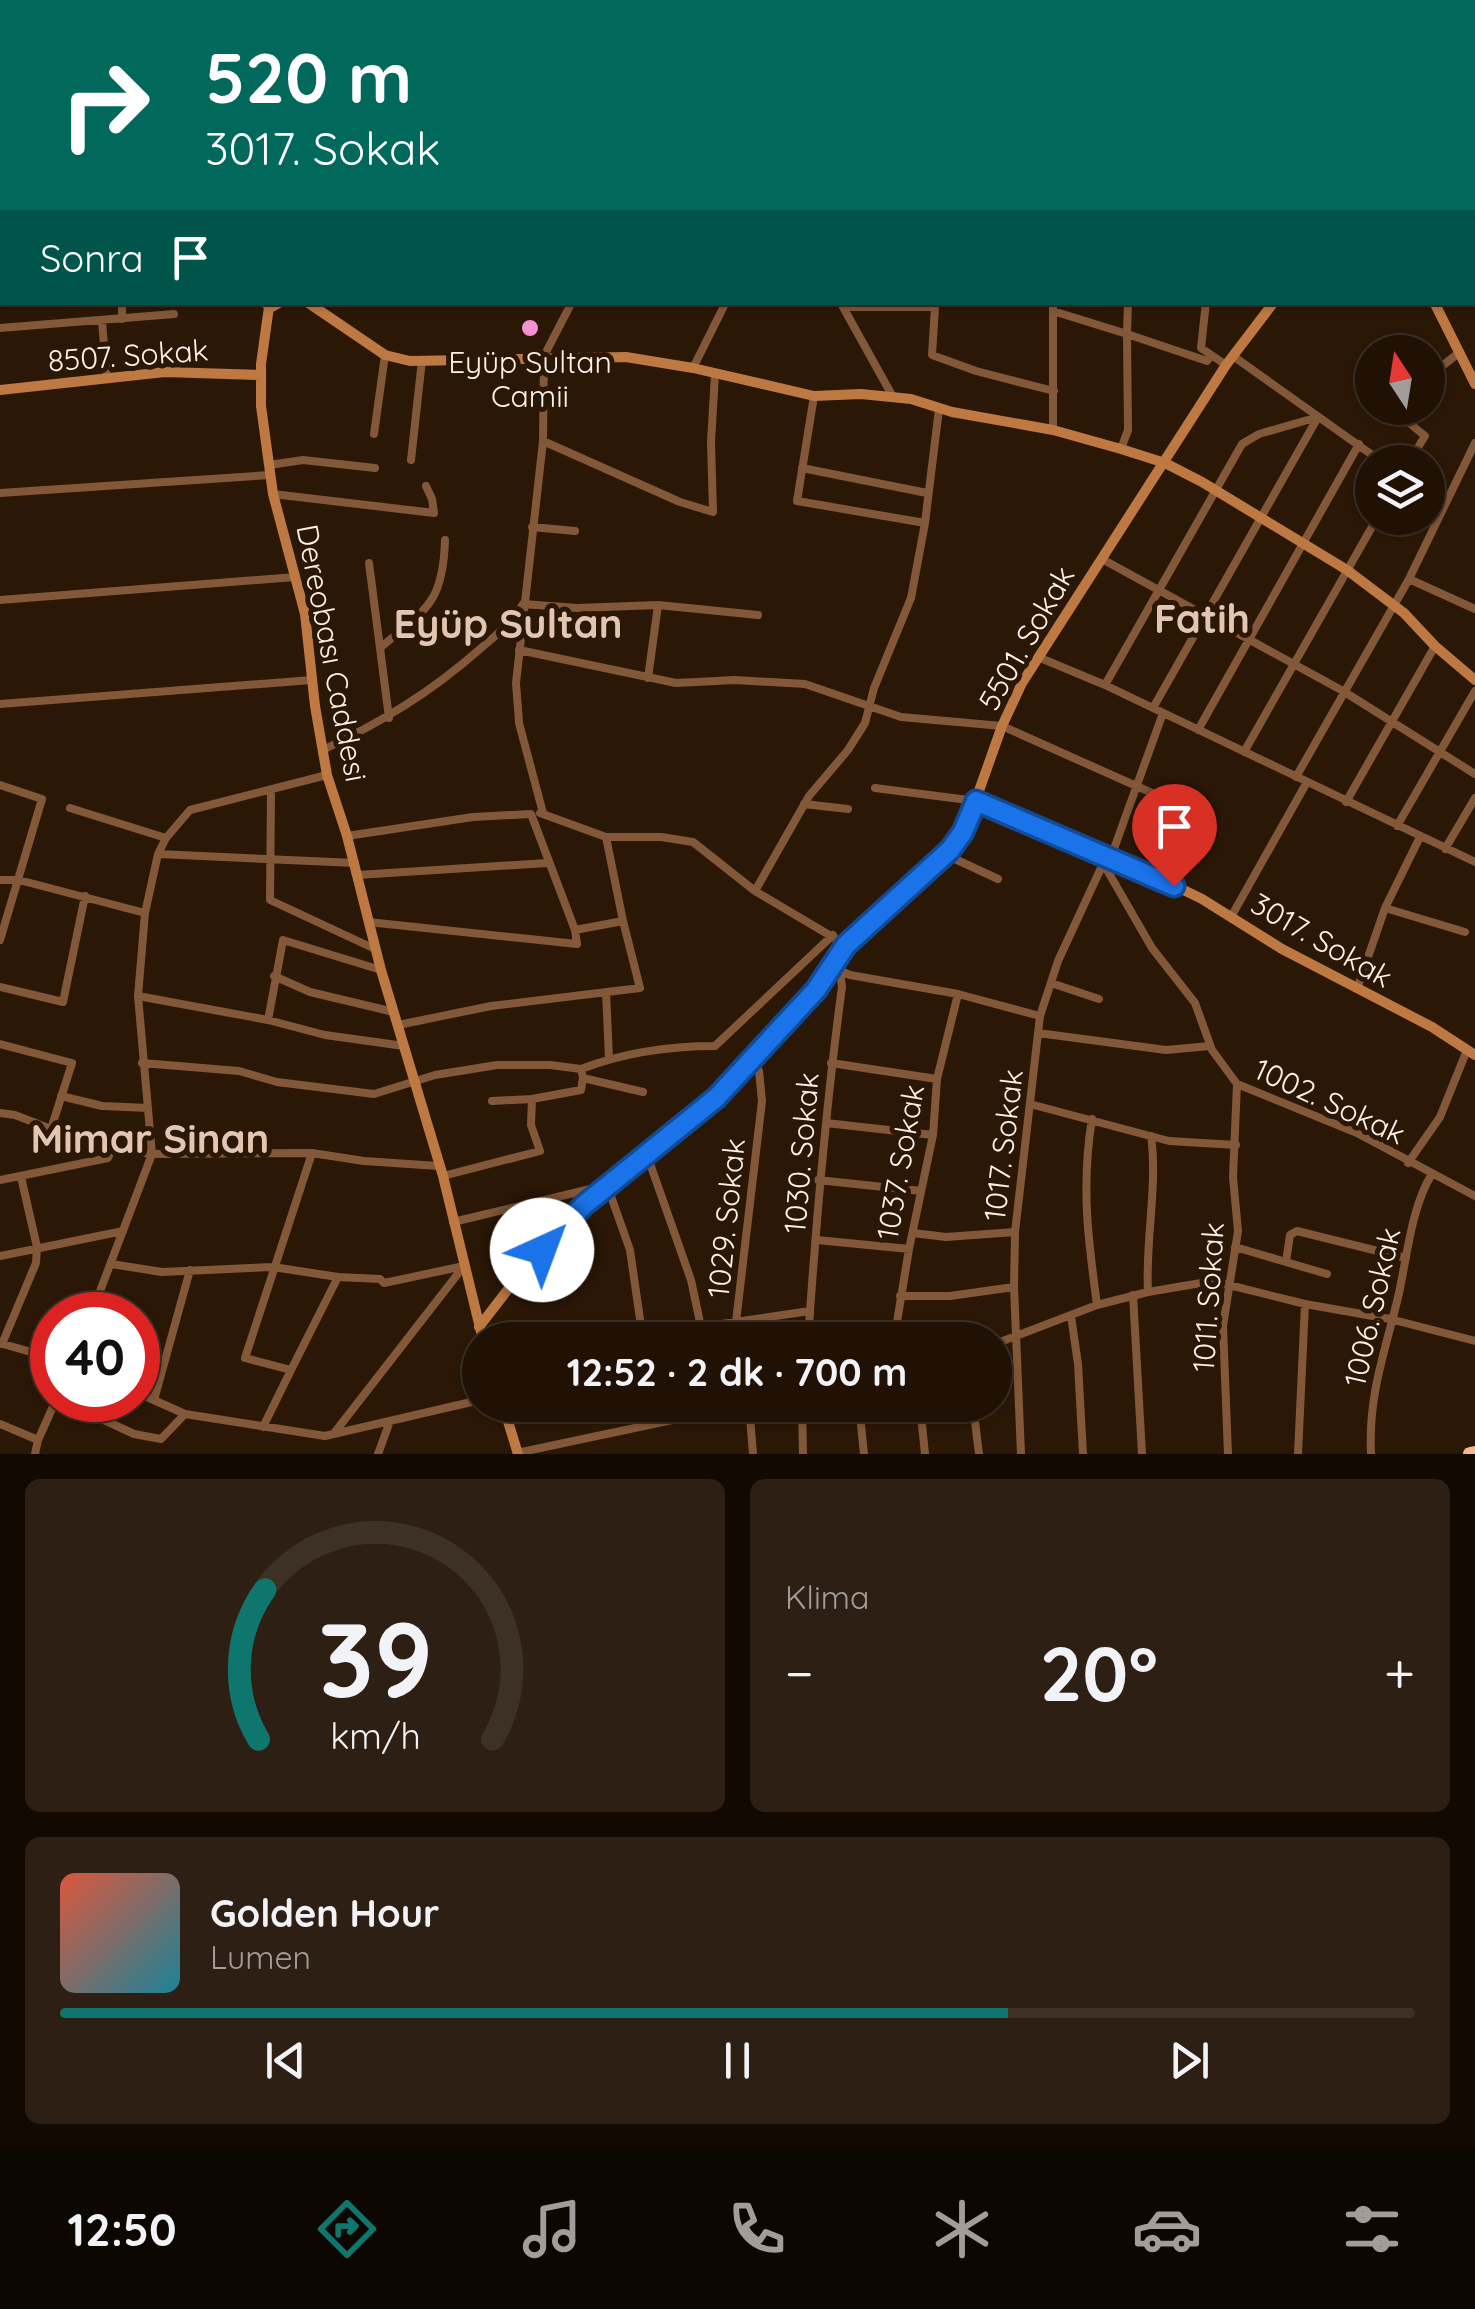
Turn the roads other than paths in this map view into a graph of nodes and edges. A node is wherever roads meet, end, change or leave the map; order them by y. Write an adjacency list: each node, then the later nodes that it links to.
1 (122, 305): 13 (street)
2 (266, 305): 25 (street, Dereobası Caddesi)
3 (311, 305): 19 (street)
4 (570, 305): 20 (street)
5 (724, 305): 24 (street)
6 (935, 305): 30 (street); 32 (street)
7 (1128, 305): 16 (street)
8 (1206, 305): 18 (street)
9 (1272, 305): 22 (street, 5501. Sokak)
10 (1436, 305): 17 (street)
11 (1053, 307): 16 (street); 30 (street)
12 (174, 314): 13 (street)
13 (122, 319): 14 (street)
14 (102, 322): 15 (street); 27 (street)
15 (0, 328)
16 (1126, 334): 18 (street); 42 (street)
17 (1460, 352): 23 (street); 28 (street)
18 (1210, 354): 22 (street)
19 (385, 355): 21 (street); 37 (street)
20 (544, 356): 21 (street); 24 (street); 38 (street)
21 (422, 360): 43 (street)
22 (1230, 360): 34 (street); 44 (street, 5501. Sokak)
23 (1445, 364)
24 (693, 368): 26 (street)
25 (260, 374): 27 (street, 8507. Sokak); 47 (street, Dereobası Caddesi)
26 (715, 374): 31 (street); 38 (street)
27 (107, 379): 29 (street, 8507. Sokak)
28 (1475, 384)
29 (0, 390)
30 (1054, 391): 36 (street)
31 (814, 396): 32 (street); 46 (street)
32 (893, 397): 33 (street)
33 (939, 410): 36 (street); 50 (street)
34 (1318, 417): 40 (street); 49 (street); 54 (street)
35 (1411, 425): 41 (street)
36 (1053, 430): 42 (street)
37 (374, 434)
38 (542, 440): 56 (street)
39 (1475, 443): 53 (street)
40 (1358, 444): 61 (street)
41 (1419, 445)
42 (1121, 449): 44 (street)
43 (411, 460)
44 (1165, 463): 49 (street); 62 (street, 5501. Sokak)
45 (375, 468): 47 (street)
46 (802, 468): 50 (street); 55 (street)
47 (269, 470): 51 (street); 52 (street, Dereobası Caddesi)
48 (426, 486): 52 (street)
49 (1218, 491): 54 (street); 67 (street)
50 (927, 493): 55 (street)
51 (0, 494)
52 (273, 494): 65 (street, Dereobası Caddesi)
53 (1445, 504)
54 (1260, 516): 61 (street); 74 (street)
55 (926, 523): 88 (street)
56 (532, 527): 57 (street); 69 (street)
57 (575, 531)
58 (1367, 535): 64 (street)
59 (1430, 535): 66 (street)
60 (445, 540): 77 (street)
61 (1304, 543): 64 (street); 75 (street)
62 (1102, 559): 67 (street); 79 (street, 5501. Sokak)
63 (369, 563): 77 (street)
64 (1347, 570): 70 (street); 80 (street)
65 (296, 577): 68 (street); 82 (street, Dereobası Caddesi)
66 (1409, 579): 70 (street); 72 (street)
67 (1158, 592): 74 (street); 84 (street)
68 (0, 600)
69 (523, 604): 71 (street); 78 (street); 91 (street)
70 (1393, 604): 76 (street); 86 (street)
71 (658, 605): 73 (street); 81 (street)
72 (1475, 610)
73 (758, 615)
74 (1204, 616): 75 (street); 89 (street)
75 (1248, 640): 80 (street); 94 (street)
76 (1436, 646): 83 (street); 92 (street)
77 (380, 648): 91 (street)
78 (520, 650): 81 (street); 112 (street)
79 (1038, 657): 84 (street); 93 (street, 5501. Sokak)
80 (1293, 664): 86 (street); 96 (street)
81 (648, 678): 88 (street)
82 (312, 680): 87 (street); 95 (street, Dereobası Caddesi)
83 (1475, 680)
84 (1105, 685): 89 (street)
85 (1475, 691): 97 (street)
86 (1343, 692): 92 (street); 100 (street)
87 (0, 704)
88 (869, 708): 93 (street); 109 (street)
89 (1152, 708): 90 (street)
90 (1163, 713): 94 (street); 102 (street, 1017. Sokak)
91 (389, 718): 95 (street)
92 (1394, 721): 97 (street); 108 (street)
93 (1002, 726): 102 (street); 107 (street, 5501. Sokak)
94 (1198, 730): 96 (street)
95 (323, 750): 99 (street, Dereobası Caddesi)
96 (1244, 752): 100 (street)
97 (1439, 752): 98 (street); 115 (street)
98 (1475, 774)
99 (327, 775): 105 (street); 116 (street, Dereobası Caddesi)
100 (1296, 777): 101 (street)
101 (1308, 782): 108 (street); 135 (street)
102 (1136, 784): 114 (street); 123 (street, 1017. Sokak)
103 (0, 785): 130 (street)
104 (875, 788): 107 (street)
105 (271, 790): 119 (street); 124 (street)
106 (1475, 798): 120 (street)
107 (976, 801): 121 (street, 5501. Sokak); 123 (street, 3017. Sokak)
108 (1346, 802): 115 (street)
109 (804, 804): 111 (street); 131 (street)
110 (70, 808): 119 (street)
111 (848, 809)
112 (543, 813): 113 (street); 117 (street)
113 (530, 814): 116 (street); 126 (street)
114 (1208, 818)
115 (1397, 826): 118 (street)
116 (347, 836): 127 (street, Dereobası Caddesi)
117 (606, 837): 131 (street); 136 (street)
118 (1420, 837): 120 (street); 133 (street)
119 (166, 838): 122 (street)
120 (1446, 848): 125 (street)
121 (948, 852): 128 (street); 142 (street, 5501. Sokak)
122 (158, 854): 124 (street); 134 (street)
123 (1107, 858): 135 (street, 3017. Sokak); 147 (street, 1017. Sokak); 161 (street, 1002. Sokak)
124 (270, 860): 127 (street); 143 (street)
125 (1475, 862)
126 (547, 863): 127 (street); 138 (street)
127 (356, 869): 137 (street, Dereobası Caddesi)
128 (998, 879)
129 (0, 880): 130 (street)
130 (19, 880): 132 (street); 141 (street)
131 (755, 891): 140 (street)
132 (85, 896): 134 (street); 148 (street)
133 (1385, 908): 139 (street); 149 (street)
134 (145, 913): 152 (street)
135 (1231, 916): 149 (street, 3017. Sokak)
136 (622, 921): 138 (street); 150 (street)
137 (368, 922): 138 (street); 143 (street, Dereobası Caddesi)
138 (575, 930)
139 (1465, 932)
140 (833, 935): 142 (street); 163 (street)
141 (0, 940)
142 (846, 945): 144 (street, 5501. Sokak)
143 (375, 949): 145 (street, Dereobası Caddesi)
144 (836, 968): 151 (street); 164 (street, 5501. Sokak); 166 (street, 1030. Sokak)
145 (381, 970): 146 (street); 154 (street, Dereobası Caddesi)
146 (274, 976): 154 (street); 156 (street)
147 (1051, 983): 153 (street); 155 (street, 1017. Sokak)
148 (0, 987)
149 (1356, 990): 162 (street, 3017. Sokak)
150 (606, 992): 157 (street); 163 (street)
151 (958, 994): 155 (street); 168 (street, 1037. Sokak)
152 (138, 996): 156 (street); 165 (street)
153 (1099, 999)
154 (394, 1012): 157 (street, Dereobası Caddesi)
155 (1040, 1016): 158 (street, 1017. Sokak)
156 (268, 1020): 160 (street)
157 (398, 1025): 160 (street, Dereobası Caddesi)
158 (1038, 1033): 161 (street); 175 (street, 1017. Sokak)
159 (0, 1044): 172 (street)
160 (404, 1046): 169 (street, Dereobası Caddesi)
161 (1210, 1046): 170 (street, 1002. Sokak)
162 (1471, 1052): 188 (street)
163 (609, 1058): 167 (street)
164 (751, 1062): 187 (street, 5501. Sokak); 229 (street, 1029. Sokak)
165 (142, 1063): 169 (street); 176 (street)
166 (831, 1063): 168 (street); 179 (street, 1030. Sokak)
167 (582, 1074): 169 (street); 171 (street); 173 (street)
168 (937, 1079): 181 (street, 1037. Sokak)
169 (415, 1081): 189 (street, Dereobası Caddesi)
170 (1237, 1084): 183 (street, 1011. Sokak); 188 (street, 1002. Sokak)
171 (643, 1092)
172 (60, 1096): 176 (street); 180 (street)
173 (532, 1099): 174 (street); 189 (street)
174 (492, 1101)
175 (1030, 1104): 178 (street); 200 (street, 1017. Sokak)
176 (148, 1108): 186 (street)
177 (0, 1113): 180 (street)
178 (1092, 1119): 182 (street); 221 (street)
179 (826, 1124): 181 (street); 193 (street, 1030. Sokak)
180 (51, 1130): 184 (street)
181 (932, 1135): 195 (street, 1037. Sokak)
182 (1151, 1136): 183 (street); 217 (street)
183 (1236, 1144): 203 (street, 1011. Sokak)
184 (112, 1149): 186 (street); 191 (street)
185 (312, 1153): 186 (street); 189 (street); 210 (street)
186 (152, 1154): 198 (street)
187 (647, 1156): 194 (street, 5501. Sokak); 228 (street)
188 (1408, 1163): 190 (street, 1002. Sokak)
189 (440, 1171): 197 (street, Dereobası Caddesi)
190 (1432, 1174): 196 (street, 1002. Sokak); 206 (street, 1006. Sokak)
191 (21, 1177): 192 (street); 202 (street)
192 (0, 1180)
193 (818, 1180): 195 (street); 201 (street, 1030. Sokak)
194 (607, 1185): 197 (street); 226 (street, 5501. Sokak); 227 (street)
195 (921, 1191): 199 (street, 1037. Sokak)
196 (1475, 1196)
197 (453, 1222): 209 (street, Dereobası Caddesi)
198 (124, 1231): 202 (street); 208 (street)
199 (912, 1232): 200 (street); 204 (street, 1037. Sokak)
200 (1015, 1232): 215 (street, 1017. Sokak)
201 (817, 1240): 204 (street); 222 (street, 1030. Sokak)
202 (37, 1247): 205 (street); 235 (street)
203 (1236, 1248): 207 (street); 214 (street, 1011. Sokak)
204 (909, 1249): 218 (street, 1037. Sokak)
205 (0, 1256)
206 (1406, 1258): 207 (street); 224 (street, 1006. Sokak)
207 (1286, 1262): 212 (street)
208 (111, 1264): 211 (street); 216 (street)
209 (464, 1266): 213 (street); 225 (street, Dereobası Caddesi); 254 (street)
210 (273, 1267): 211 (street); 213 (street); 237 (street)
211 (190, 1270): 238 (street)
212 (1328, 1274)
213 (338, 1278): 237 (street)
214 (1230, 1283): 217 (street); 220 (street); 267 (street, 1011. Sokak)
215 (1014, 1287): 218 (street); 232 (street, 1017. Sokak)
216 (100, 1292)
217 (1148, 1292): 219 (street)
218 (900, 1296): 231 (street, 1037. Sokak)
219 (1133, 1296): 221 (street); 266 (street)
220 (1305, 1304): 224 (street); 268 (street)
221 (1097, 1305): 223 (street)
222 (810, 1311): 229 (street); 230 (street, 1030. Sokak)
223 (1071, 1316): 232 (street); 265 (street)
224 (1390, 1319): 234 (street); 269 (street, 1006. Sokak)
225 (478, 1322)
226 (483, 1322)
227 (640, 1322)
228 (701, 1322)
229 (736, 1322)
230 (809, 1322)
231 (896, 1322)
232 (1018, 1336): 233 (street); 264 (street, 1017. Sokak)
233 (1012, 1338)
234 (1475, 1341)
235 (1, 1343): 236 (street)
236 (30, 1352)
237 (292, 1370): 253 (street)
238 (160, 1378)
239 (160, 1403): 241 (street)
240 (462, 1404): 242 (street)
241 (185, 1414): 244 (street); 253 (street)
242 (390, 1420): 254 (street); 258 (street)
243 (47, 1422): 255 (street)
244 (108, 1422)
245 (508, 1422): 256 (street)
246 (665, 1422): 256 (street)
247 (748, 1422): 259 (street)
248 (803, 1422): 260 (street)
249 (861, 1422): 261 (street)
250 (922, 1422): 262 (street)
251 (975, 1422): 263 (street)
252 (0, 1424): 255 (street)
253 (263, 1427): 254 (street)
254 (335, 1432)
255 (38, 1440): 257 (street)
256 (518, 1453)
257 (35, 1454)
258 (378, 1454)
259 (753, 1454)
260 (804, 1454)
261 (864, 1454)
262 (925, 1454)
263 (978, 1454)
264 (1021, 1454)
265 (1083, 1454)
266 (1142, 1454)
267 (1228, 1454)
268 (1298, 1454)
269 (1371, 1454)

